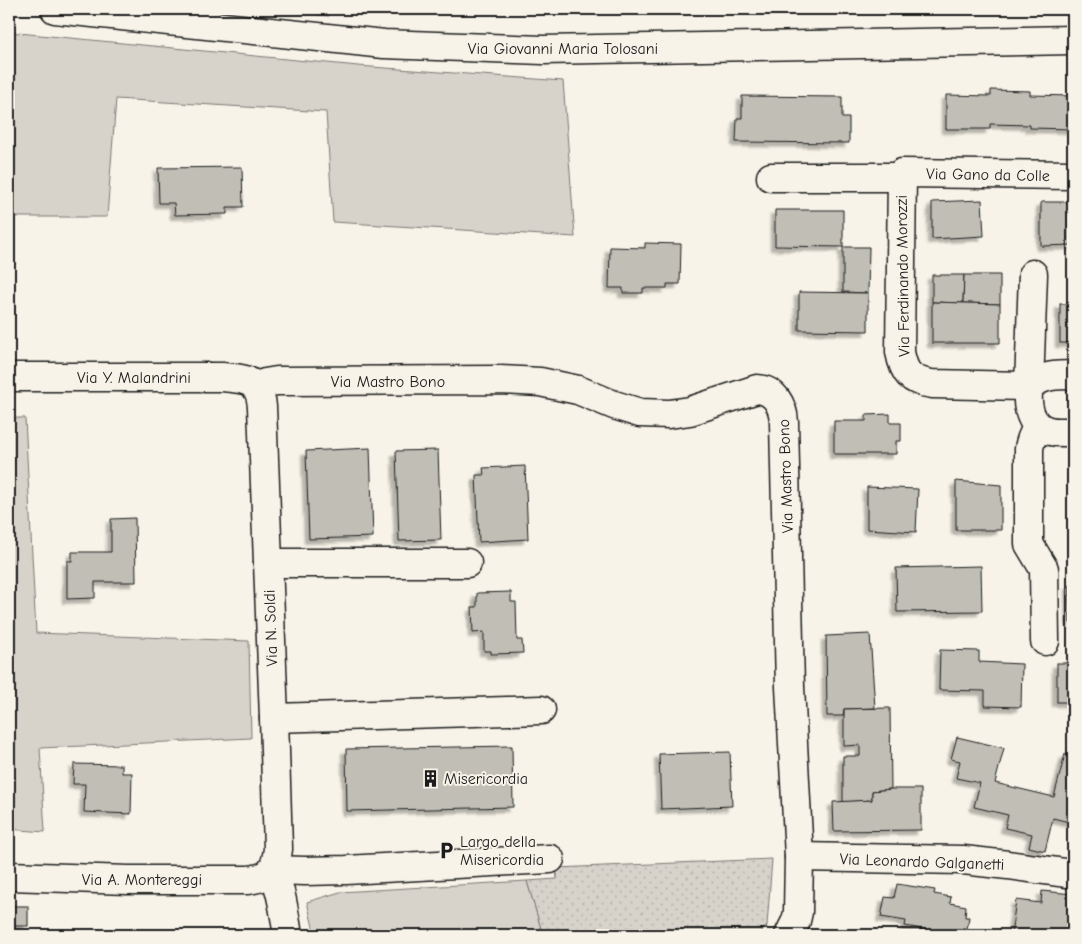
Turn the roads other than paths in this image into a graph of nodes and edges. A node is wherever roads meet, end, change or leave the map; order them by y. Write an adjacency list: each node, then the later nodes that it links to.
1 (55, 9): 2 (street, Via Giovanni Maria Tolosani)
2 (1073, 40)
3 (902, 175): 4 (street, Via Gano da Colle); 5 (street, Via Gano da Colle); 10 (street, Via Ferdinando Morozzi)
4 (1073, 175)
5 (771, 178)
6 (1033, 274): 10 (street)
7 (1073, 375): 10 (street)
8 (9, 377): 9 (street, Via Y. Malandrini)
9 (257, 386): 14 (street, Via N. Soldi); 18 (street, Via Mastro Bono)
10 (1029, 386): 11 (street)
11 (1038, 426): 12 (street); 15 (street)
12 (1073, 432)
13 (467, 563): 14 (street)
14 (268, 564): 17 (street, Via N. Soldi)
15 (1045, 641)
16 (542, 710): 17 (street)
17 (274, 718): 20 (street, Via N. Soldi)
18 (799, 857): 21 (street, Via Leonardo Galganetti); 24 (street, Via Mastro Bono)
19 (550, 859): 20 (street)
20 (272, 870): 22 (street, Via A. Montereggi); 23 (street)
21 (1073, 874)
22 (9, 876)
23 (288, 935)
24 (789, 935)

